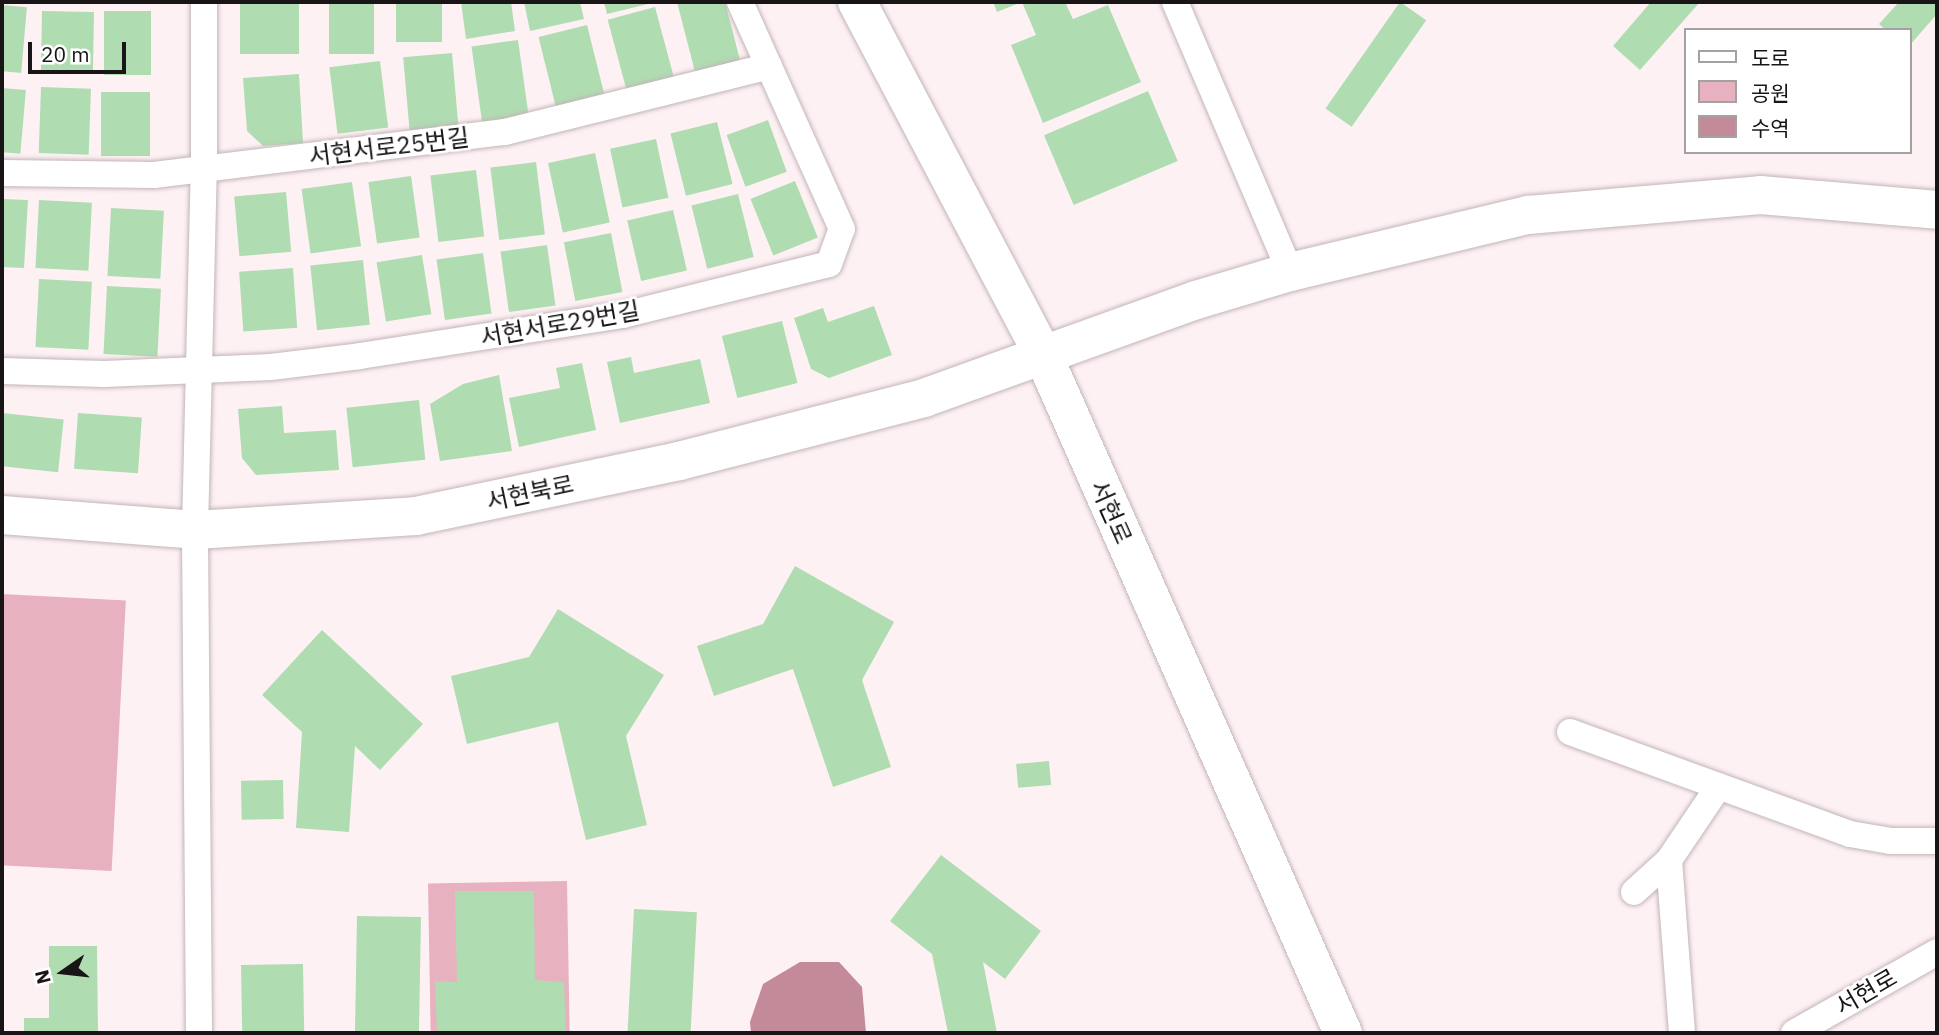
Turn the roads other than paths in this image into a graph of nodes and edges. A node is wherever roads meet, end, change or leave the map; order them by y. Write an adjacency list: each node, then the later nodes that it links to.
1 (204, 2): 6 (street)
2 (740, 2): 5 (street, 서현서로29번길)
3 (857, 2): 10 (street, 서현로)
4 (1175, 2): 9 (street)
5 (769, 66): 6 (street, 서현서로25번길); 11 (street, 서현서로29번길)
6 (204, 170): 7 (street, 서현서로25번길); 11 (street)
7 (2, 173)
8 (1937, 211): 9 (street, 서현북로)
9 (1290, 272): 10 (street, 서현북로)
10 (1044, 357): 14 (street, 서현북로); 22 (street, 서현로)
11 (200, 370): 12 (street, 서현서로29번길); 14 (street)
12 (2, 371)
13 (2, 515): 14 (street, 서현북로)
14 (195, 530): 21 (street)
15 (1570, 732): 16 (street)
16 (1719, 786): 17 (street); 18 (street)
17 (1937, 841)
18 (1669, 860): 19 (street); 23 (street)
19 (1634, 892)
20 (1937, 951): 24 (street, 서현로)
21 (199, 1033)
22 (1343, 1033)
23 (1682, 1033)
24 (1794, 1033)

